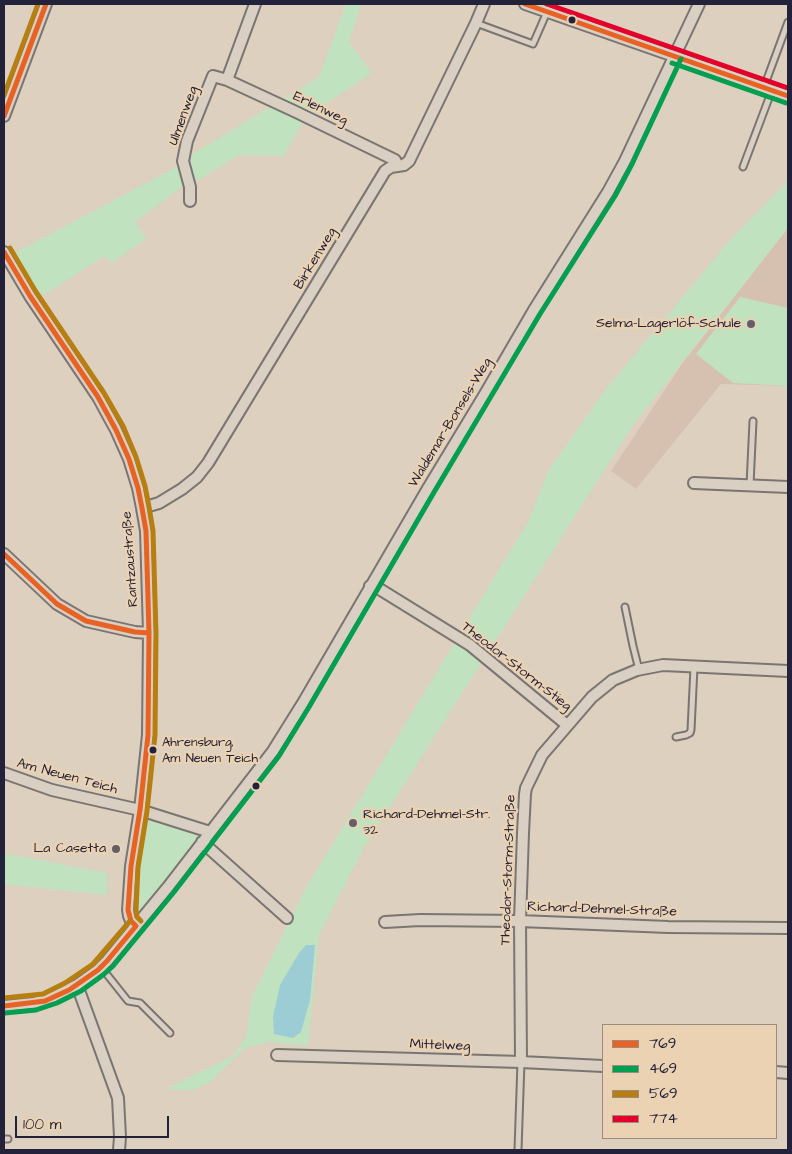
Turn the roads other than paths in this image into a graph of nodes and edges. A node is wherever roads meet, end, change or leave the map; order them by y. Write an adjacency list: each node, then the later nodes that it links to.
1 (46, 4): 13 (street)
2 (255, 4): 10 (street)
3 (484, 4): 8 (street, Birkenweg)
4 (525, 4): 6 (street)
5 (700, 4): 9 (street, Waldemar-Bonsels-Weg)
6 (547, 11): 8 (lane); 9 (street)
7 (788, 22): 11 (lane)
8 (476, 23): 14 (street, Birkenweg)
9 (674, 56): 11 (street); 24 (street, Waldemar-Bonsels-Weg)
10 (226, 80): 14 (street, Erlenweg); 16 (street, Ulmenweg)
11 (768, 89): 12 (street); 15 (lane)
12 (788, 96)
13 (4, 116)
14 (398, 166): 22 (street, Birkenweg)
15 (743, 166)
16 (190, 201)
17 (4, 252): 22 (street, Rantzaustraße)
18 (752, 421): 20 (lane)
19 (694, 484): 20 (street)
20 (750, 486): 21 (street)
21 (788, 487)
22 (142, 508): 26 (street, Rantzaustraße)
23 (4, 554): 26 (street)
24 (370, 586): 30 (street, Theodor-Storm-Stieg); 34 (street, Waldemar-Bonsels-Weg)
25 (625, 607): 28 (lane)
26 (149, 633): 33 (street, Rantzaustraße)
27 (694, 667): 28 (street, Theodor-Storm-Straße); 29 (street, Theodor-Storm-Straße); 31 (lane)
28 (639, 670): 30 (street, Theodor-Storm-Straße)
29 (788, 671)
30 (567, 725): 37 (street, Theodor-Storm-Straße)
31 (676, 736)
32 (4, 773): 33 (street, Am Neuen Teich)
33 (140, 810): 34 (street, Am Neuen Teich); 39 (street, Rantzaustraße)
34 (210, 832): 35 (street, Waldemar-Bonsels-Weg)
35 (202, 842): 36 (street); 39 (street, Waldemar-Bonsels-Weg)
36 (287, 918)
37 (520, 921): 38 (street, Richard-Dehmel-Straße); 40 (street, Richard-Dehmel-Straße); 46 (street, Theodor-Storm-Straße)
38 (385, 922)
39 (136, 926): 41 (street, Waldemar-Bonsels-Weg)
40 (788, 928)
41 (101, 967): 42 (street, Waldemar-Bonsels-Weg); 44 (lane)
42 (77, 985): 43 (street, Waldemar-Bonsels-Weg); 48 (street)
43 (4, 1006)
44 (170, 1033)
45 (277, 1055): 46 (street, Mittelweg)
46 (521, 1062): 47 (street, Mittelweg); 49 (lane)
47 (602, 1066)
48 (119, 1150)
49 (518, 1150)

